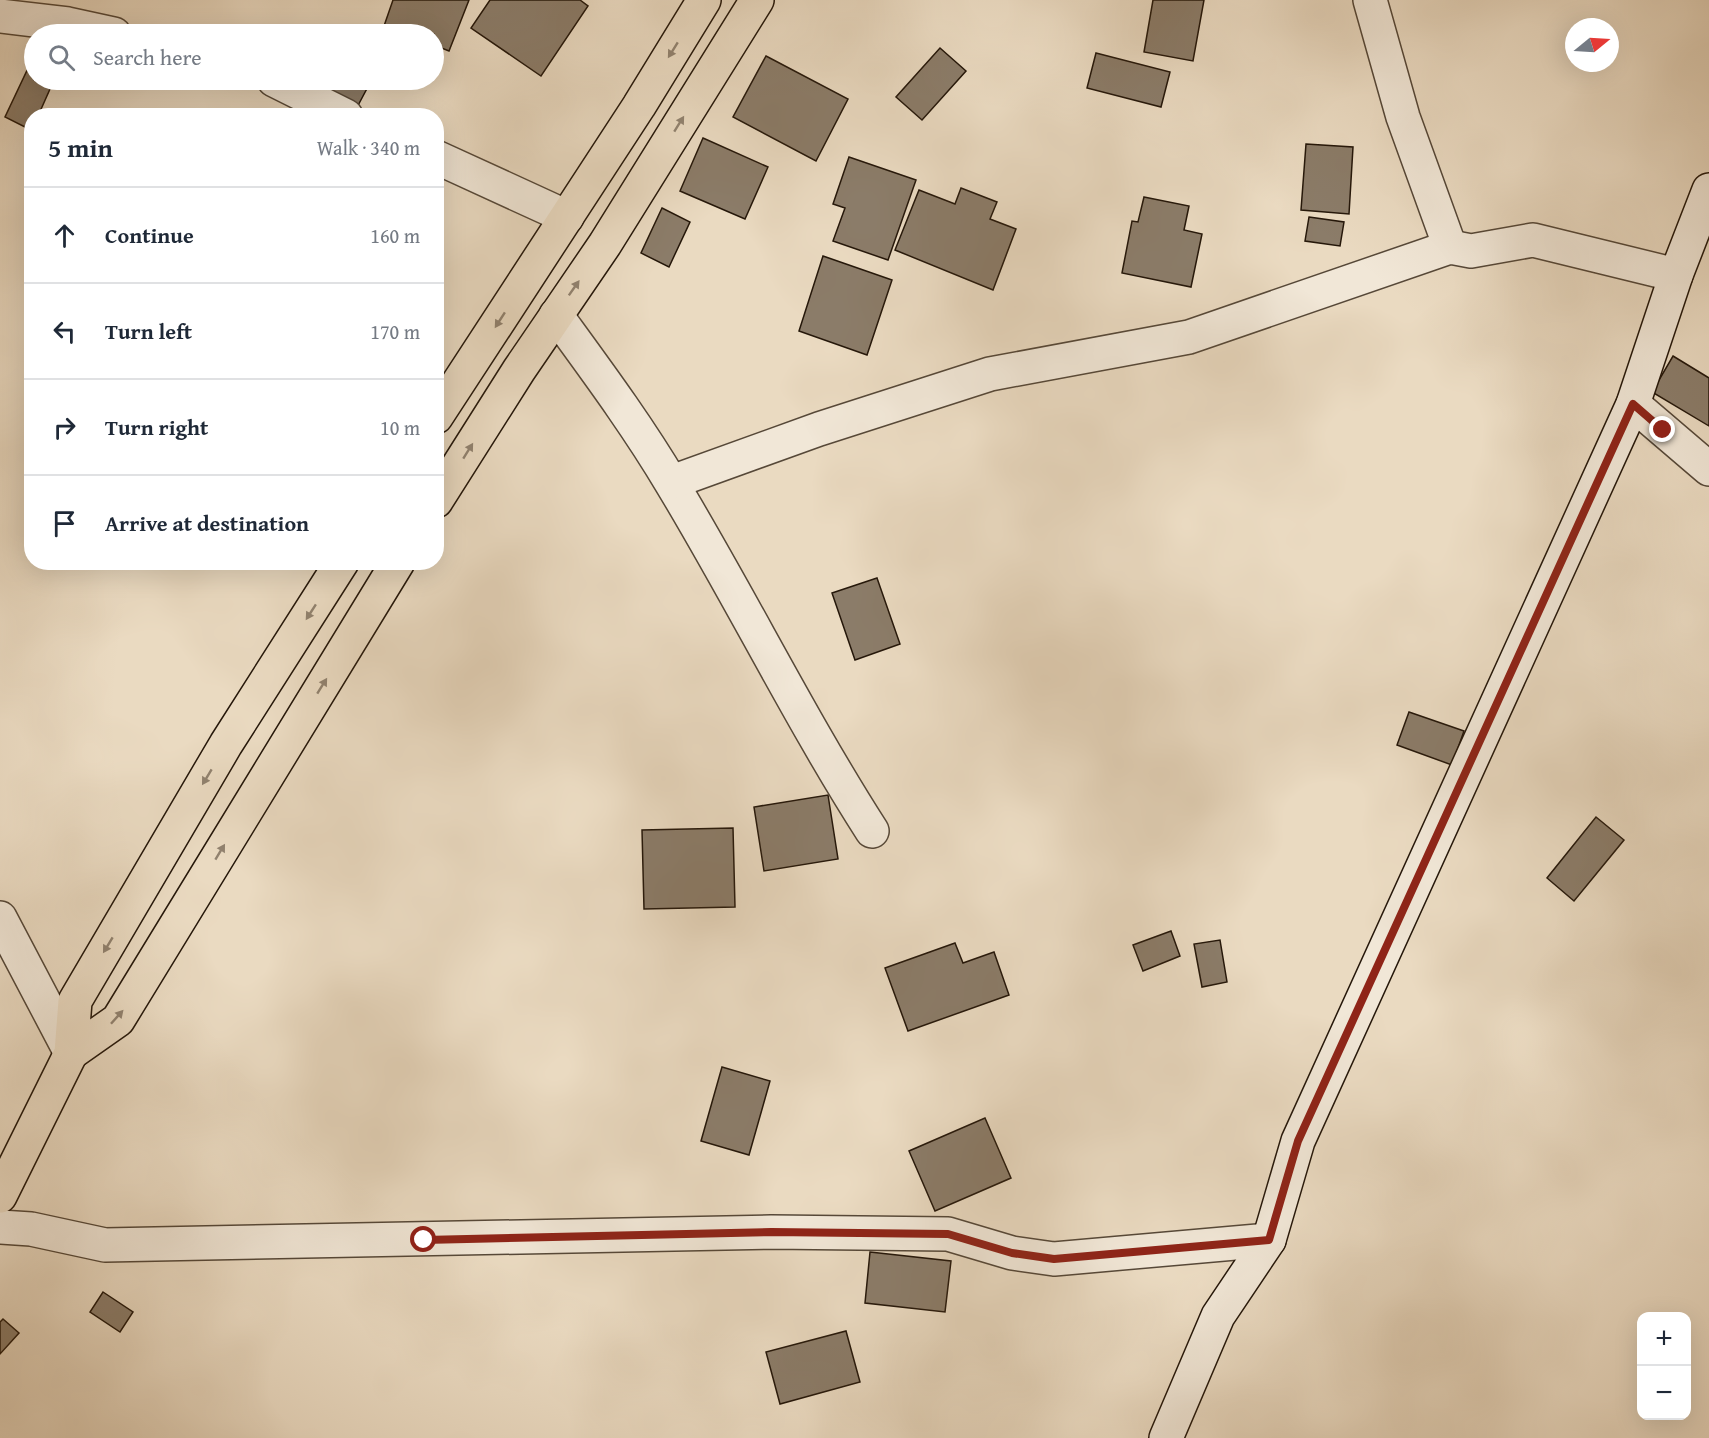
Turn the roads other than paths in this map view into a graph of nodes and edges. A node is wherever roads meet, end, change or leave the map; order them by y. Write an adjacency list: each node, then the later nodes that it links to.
1 (704, 0): 10 (main road, one-way to 10)
2 (758, 0): 13 (main road, one-way to 2)
3 (1370, 0): 11 (street)
4 (0, 16): 5 (street)
5 (68, 24)
6 (294, 90): 7 (street)
7 (330, 108)
8 (444, 161): 10 (street)
9 (1709, 190): 12 (street)
10 (567, 216): 15 (main road, one-way to 15)
11 (1450, 248): 12 (street); 17 (street)
12 (1676, 275): 14 (street)
13 (555, 315): 17 (street); 18 (main road, one-way to 13)
14 (1633, 404): 16 (street); 26 (street)
15 (444, 405)
16 (1709, 469)
17 (672, 482): 21 (street)
18 (444, 488)
19 (337, 570): 23 (main road, one-way to 23)
20 (393, 570): 23 (main road, one-way to 20)
21 (872, 831)
22 (0, 918): 23 (street)
23 (71, 1053): 24 (main road)
24 (0, 1196)
25 (0, 1227): 26 (street)
26 (1269, 1240): 27 (street)
27 (1166, 1438)

